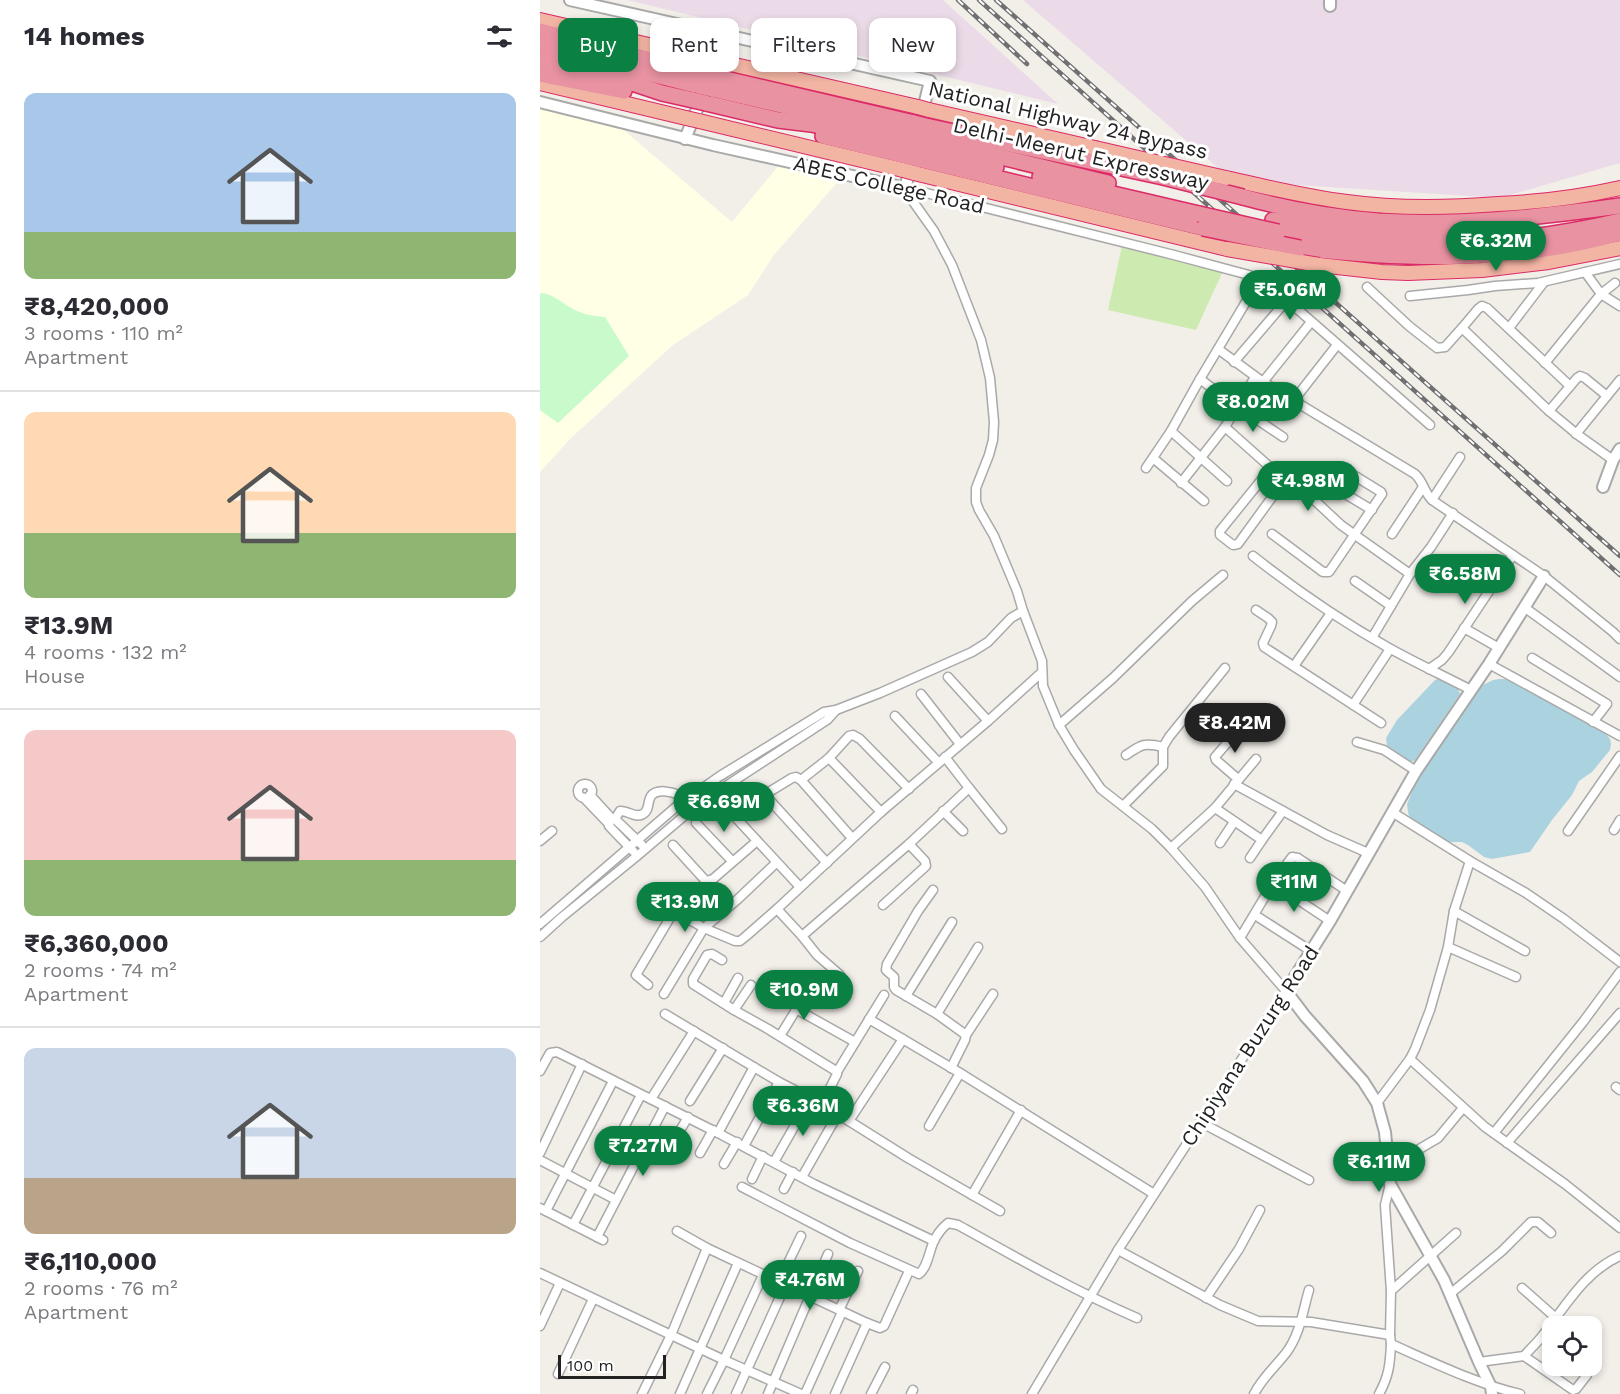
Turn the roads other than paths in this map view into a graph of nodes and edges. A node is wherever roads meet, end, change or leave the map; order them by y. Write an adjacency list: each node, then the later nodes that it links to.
1 (570, 0): 2 (street)
2 (653, 18)
3 (540, 20): 13 (highway, National Highway 24 Bypass)
4 (540, 31): 8 (highway)
5 (739, 37): 19 (street)
6 (540, 46): 7 (highway, Delhi-Meerut Expressway)
7 (558, 51)
8 (650, 60)
9 (540, 61): 15 (highway, Delhi-Meerut Expressway)
10 (638, 63): 13 (highway, Delhi-Meerut Expressway)
11 (701, 72): 13 (highway)
12 (711, 72): 17 (street)
13 (711, 74): 18 (highway, Delhi-Meerut Expressway); 20 (highway, National Highway 24 Bypass, bridge)
14 (541, 81): 15 (highway); 18 (highway)
15 (662, 93): 18 (highway, Delhi-Meerut Expressway)
16 (540, 102): 17 (street, ABES College Road)
17 (685, 139): 19 (street, ABES College Road)
18 (914, 147): 21 (highway, Delhi-Meerut Expressway); 21 (highway); 22 (highway, bridge); 22 (highway, bridge)
19 (906, 188): 25 (street, ABES College Road); 85 (street)
20 (1614, 189)
21 (1200, 216): 22 (highway, Delhi-Meerut Expressway); 22 (highway, bridge)
22 (1615, 222)
23 (1620, 264): 24 (street)
24 (1585, 272): 26 (street); 29 (street)
25 (1259, 280): 31 (street, ABES College Road); 37 (street)
26 (1544, 282): 30 (street); 35 (street)
27 (1615, 283): 29 (street)
28 (1367, 287): 34 (street)
29 (1601, 294): 32 (street); 39 (street)
30 (1410, 296)
31 (1287, 300): 33 (street, ABES College Road); 38 (street)
32 (1620, 306)
33 (1311, 322): 36 (street, ABES College Road); 41 (street)
34 (1462, 328): 35 (street); 48 (street)
35 (1509, 328): 39 (street)
36 (1337, 345): 46 (street); 49 (street, ABES College Road)
37 (1218, 349): 38 (street); 40 (street)
38 (1234, 362): 41 (street)
39 (1545, 363): 43 (street)
40 (1200, 379): 44 (street); 51 (street)
41 (1259, 379): 46 (street); 47 (street)
42 (1620, 380): 45 (street)
43 (1570, 386): 45 (street); 48 (street)
44 (1220, 394)
45 (1607, 396): 52 (street)
46 (1294, 400): 66 (street)
47 (1237, 406): 50 (street); 53 (street)
48 (1549, 411): 52 (street)
49 (1430, 425)
50 (1225, 427): 57 (street); 60 (street)
51 (1170, 432): 56 (street); 57 (street)
52 (1576, 434): 58 (street)
53 (1283, 437)
54 (1620, 449): 58 (street)
55 (1460, 457): 70 (street)
56 (1153, 458): 59 (street); 65 (street)
57 (1201, 458): 64 (street); 65 (street)
58 (1613, 460): 67 (street)
59 (1146, 468)
60 (1271, 468): 63 (street); 63 (street)
61 (1330, 474): 69 (street)
62 (1355, 476): 72 (street)
63 (1286, 478): 69 (street)
64 (1227, 481)
65 (1181, 483): 71 (street)
66 (1423, 487): 70 (street); 75 (street)
67 (1603, 487)
68 (1342, 492): 72 (street)
69 (1311, 497): 76 (street)
70 (1432, 500): 73 (street)
71 (1204, 501)
72 (1372, 510): 76 (street)
73 (1453, 513): 77 (street); 79 (street)
74 (1272, 534): 76 (street)
75 (1392, 534)
76 (1354, 535): 79 (street)
77 (1513, 555): 81 (street); 88 (street)
78 (1253, 556): 87 (street)
79 (1410, 574): 83 (street)
80 (1223, 575): 109 (street)
81 (1544, 576): 84 (street, Chipiyana Buzurg Road); 90 (street)
82 (1355, 581): 83 (street)
83 (1391, 606): 89 (street)
84 (1524, 607): 91 (street, Chipiyana Buzurg Road); 100 (street)
85 (1023, 610): 98 (street); 104 (street)
86 (1256, 610): 95 (street)
87 (1331, 613): 89 (street); 95 (street)
88 (1464, 628): 91 (street); 97 (street)
89 (1372, 638): 92 (street)
90 (1620, 639)
91 (1499, 648): 94 (street, Chipiyana Buzurg Road)
92 (1390, 649): 97 (street); 103 (street)
93 (1532, 658): 107 (street)
94 (1489, 664): 101 (street, Chipiyana Buzurg Road); 107 (street)
95 (1294, 666): 103 (street)
96 (1225, 668): 114 (street)
97 (1429, 669): 101 (street)
98 (1042, 672): 106 (street); 109 (street)
99 (948, 677): 106 (street)
100 (1620, 677)
101 (1471, 690): 120 (street, Chipiyana Buzurg Road)
102 (921, 694): 113 (street)
103 (1353, 705): 108 (street)
104 (836, 710): 148 (street); 155 (street)
105 (895, 716): 119 (street)
106 (987, 721): 113 (street)
107 (1593, 722): 111 (street)
108 (1381, 723)
109 (1059, 726): 129 (street)
110 (1240, 728): 122 (street)
111 (1620, 736)
112 (1357, 742): 120 (street)
113 (960, 744): 119 (street)
114 (1163, 747): 115 (street); 129 (street)
115 (1126, 755)
116 (1620, 756): 144 (street)
117 (829, 758): 121 (street); 124 (street); 133 (street)
118 (1256, 759): 122 (street)
119 (941, 760): 123 (street); 124 (street)
120 (1416, 771): 134 (street, Chipiyana Buzurg Road)
121 (801, 780): 126 (street); 145 (street)
122 (1236, 782): 130 (street); 132 (street)
123 (969, 788): 131 (street); 140 (street)
124 (909, 789): 133 (street)
125 (679, 795): 137 (street)
126 (765, 795): 135 (street); 162 (street)
127 (587, 797): 137 (street)
128 (724, 805): 135 (street)
129 (1123, 806): 154 (street)
130 (1215, 808): 138 (street); 154 (street)
131 (943, 811): 143 (street); 151 (street)
132 (1283, 811): 146 (street); 156 (street)
133 (881, 812): 145 (street)
134 (1392, 812): 156 (street, Chipiyana Buzurg Road); 160 (street)
135 (733, 814): 149 (street)
136 (1620, 820): 141 (street)
137 (612, 821): 148 (street); 153 (street)
138 (1234, 822): 146 (street); 150 (street)
139 (696, 823): 159 (street)
140 (1002, 829)
141 (1614, 830)
142 (552, 831): 147 (street)
143 (963, 831)
144 (1568, 831)
145 (852, 838): 162 (street)
146 (1262, 840): 158 (street)
147 (540, 841)
148 (638, 841): 153 (street); 155 (street)
149 (757, 841): 159 (street); 161 (street)
150 (1220, 843)
151 (909, 844): 167 (street); 175 (street)
152 (673, 845): 159 (street)
153 (630, 848): 157 (street); 174 (street)
154 (1171, 848): 176 (street)
155 (645, 849): 157 (street)
156 (1368, 853): 166 (street, Chipiyana Buzurg Road)
157 (638, 856): 174 (street)
158 (1250, 858)
159 (732, 861)
160 (1470, 861): 169 (street); 182 (street)
161 (776, 863): 164 (street); 173 (street)
162 (827, 863): 164 (street)
163 (1273, 883): 166 (street); 170 (street); 171 (street)
164 (800, 887): 168 (street)
165 (933, 890): 194 (street)
166 (1347, 891): 171 (street, Chipiyana Buzurg Road)
167 (883, 905)
168 (777, 909): 173 (street); 175 (street)
169 (1454, 911): 178 (street); 180 (street)
170 (1255, 915): 176 (street); 179 (street)
171 (1330, 921): 179 (street, Chipiyana Buzurg Road)
172 (952, 922): 194 (street)
173 (704, 927): 187 (street); 191 (street)
174 (541, 930)
175 (802, 936): 184 (street)
176 (1240, 938): 189 (street)
177 (978, 947): 201 (street)
178 (1448, 947): 185 (street); 209 (street)
179 (1311, 951): 189 (street, Chipiyana Buzurg Road)
180 (1525, 951)
181 (722, 960): 196 (street)
182 (1620, 962)
183 (1620, 972): 233 (street)
184 (840, 975)
185 (1516, 977)
186 (738, 978): 196 (street)
187 (648, 985)
188 (751, 985): 198 (street)
189 (1286, 991): 222 (street); 230 (street, Chipiyana Buzurg Road)
190 (807, 992): 197 (street)
191 (664, 994)
192 (993, 994): 204 (street)
193 (884, 995): 202 (street)
194 (906, 996): 201 (street)
195 (788, 999): 197 (street)
196 (724, 1004): 198 (street)
197 (797, 1007): 205 (street); 207 (street)
198 (734, 1010): 205 (street)
199 (1620, 1012): 235 (street)
200 (665, 1014): 203 (street)
201 (937, 1014): 204 (street)
202 (869, 1019): 206 (street); 207 (street)
203 (694, 1031): 208 (street); 219 (street)
204 (966, 1035): 212 (street)
205 (780, 1036): 214 (street)
206 (903, 1039): 212 (street); 229 (street)
207 (855, 1042): 214 (street)
208 (723, 1048): 211 (street); 221 (street)
209 (1410, 1059): 222 (street); 225 (street)
210 (582, 1064): 213 (street); 216 (street); 237 (street)
211 (754, 1067): 217 (street); 232 (street)
212 (951, 1068): 215 (street)
213 (540, 1071)
214 (837, 1072): 223 (street)
215 (960, 1073): 226 (street); 231 (street)
216 (613, 1081): 218 (street); 245 (street)
217 (779, 1082): 220 (street); 236 (street)
218 (641, 1095): 219 (street); 250 (street)
219 (651, 1099): 224 (street)
220 (810, 1099): 223 (street); 241 (street)
221 (690, 1101)
222 (1377, 1103): 243 (street)
223 (822, 1104): 227 (street)
224 (665, 1106): 228 (street); 255 (street)
225 (1463, 1108): 233 (street); 243 (street)
226 (1021, 1110): 253 (street); 254 (street)
227 (838, 1114): 229 (street); 246 (street)
228 (688, 1117): 232 (street); 234 (street)
229 (849, 1121): 254 (street)
230 (1200, 1122): 248 (street); 253 (street, Chipiyana Buzurg Road)
231 (929, 1126)
232 (716, 1131): 236 (street); 238 (street)
233 (1494, 1133): 235 (street)
234 (675, 1139)
235 (1507, 1143): 260 (street)
236 (740, 1144): 239 (street); 242 (street)
237 (540, 1153)
238 (700, 1153)
239 (763, 1156): 241 (street); 247 (street)
240 (540, 1160): 245 (street)
241 (774, 1162): 244 (street)
242 (724, 1164)
243 (1389, 1167): 249 (street)
244 (793, 1172): 246 (street); 252 (street)
245 (565, 1173): 250 (street); 256 (street)
246 (802, 1177): 265 (street)
247 (752, 1179)
248 (1309, 1180)
249 (1390, 1184): 269 (street); 280 (street)
250 (592, 1187): 255 (street); 259 (street)
251 (742, 1187): 273 (street)
252 (784, 1189)
253 (1154, 1194): 267 (street, Chipiyana Buzurg Road)
254 (972, 1195): 258 (street)
255 (616, 1200): 259 (street)
256 (543, 1209): 259 (street)
257 (1260, 1210): 284 (street)
258 (1000, 1211)
259 (573, 1225)
260 (1620, 1228)
261 (677, 1231): 266 (street)
262 (1456, 1233): 269 (street)
263 (1551, 1233): 281 (street)
264 (801, 1236): 277 (street)
265 (934, 1241): 273 (street); 283 (street)
266 (707, 1248): 271 (street); 293 (street)
267 (1118, 1250): 283 (street, Chipiyana Buzurg Road); 284 (street)
268 (828, 1254): 282 (street)
269 (1431, 1256): 280 (street); 281 (street)
270 (1620, 1256): 288 (street)
271 (738, 1263): 275 (street); 296 (street)
272 (858, 1271): 286 (street)
273 (909, 1271): 290 (street)
274 (540, 1273): 276 (street)
275 (763, 1275): 277 (street); 298 (street)
276 (560, 1282): 285 (street); 292 (street)
277 (782, 1284): 282 (street); 302 (street)
278 (1522, 1288): 287 (street)
279 (1309, 1290): 291 (street)
280 (1391, 1291): 295 (street)
281 (1450, 1294): 299 (street)
282 (808, 1296): 286 (street); 306 (street)
283 (1090, 1296): 289 (street); 316 (street, Chipiyana Buzurg Road)
284 (1206, 1298): 291 (street)
285 (593, 1299): 293 (street); 303 (street)
286 (840, 1311): 290 (street); 313 (street)
287 (1554, 1316)
288 (1556, 1316)
289 (1137, 1318)
290 (867, 1323): 314 (street)
291 (1300, 1323): 295 (street); 317 (street)
292 (540, 1326)
293 (671, 1335): 296 (street); 308 (street)
294 (1542, 1337): 297 (street)
295 (1390, 1339): 307 (street); 318 (street)
296 (700, 1348): 298 (street); 309 (street)
297 (1524, 1356): 299 (street); 301 (street)
298 (724, 1360): 302 (street); 310 (street)
299 (1479, 1362): 307 (street)
300 (885, 1366): 315 (street)
301 (1542, 1368)
302 (747, 1370): 306 (street); 311 (street)
303 (558, 1374)
304 (1553, 1376): 305 (street)
305 (1586, 1376)
306 (774, 1382): 312 (street); 313 (street)
307 (1492, 1390): 319 (street)
308 (642, 1394)
309 (680, 1394)
310 (707, 1394)
311 (736, 1394)
312 (768, 1394)
313 (803, 1394)
314 (835, 1394)
315 (871, 1394)
316 (1032, 1394)
317 (1254, 1394)
318 (1379, 1394)
319 (1520, 1394)

